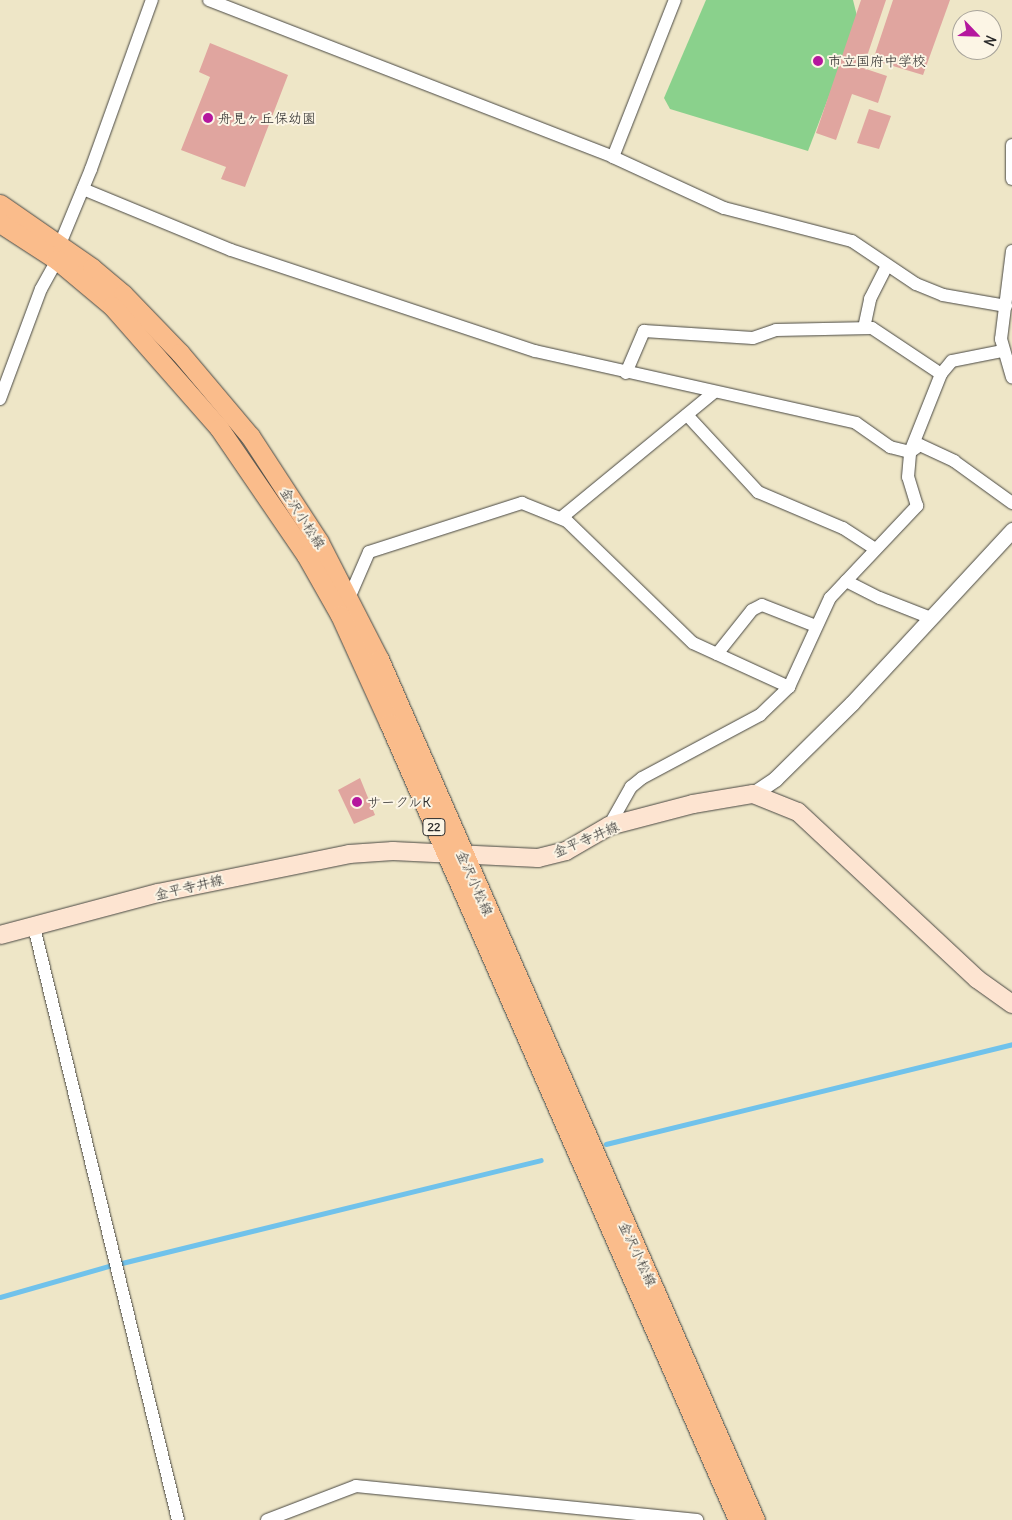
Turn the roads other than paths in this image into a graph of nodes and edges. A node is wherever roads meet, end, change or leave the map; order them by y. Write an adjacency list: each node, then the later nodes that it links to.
1 (152, 0): 7 (street)
2 (209, 0): 5 (street)
3 (675, 0): 5 (street)
4 (1012, 146): 6 (street)
5 (613, 157): 12 (street)
6 (1012, 178)
7 (83, 189): 11 (street); 16 (street)
8 (0, 204): 11 (main road, 金沢小松線 / 22)
9 (0, 223): 11 (main road, 金沢小松線 / 22)
10 (1012, 251): 13 (street)
11 (59, 252): 20 (street); 28 (main road, 金沢小松線 / 22); 35 (main road, 金沢小松線 / 22)
12 (887, 266): 13 (street); 14 (street)
13 (1006, 306): 15 (street)
14 (864, 328): 16 (street); 17 (street)
15 (1002, 351): 17 (street); 18 (street)
16 (626, 372): 19 (street)
17 (941, 374): 22 (street)
18 (1012, 377)
19 (713, 393): 21 (street); 22 (street)
20 (0, 399)
21 (687, 415): 24 (street); 26 (street)
22 (910, 452): 23 (street); 26 (street)
23 (1012, 504)
24 (561, 518): 28 (street); 31 (street)
25 (1012, 530): 29 (street)
26 (875, 549): 27 (street)
27 (846, 581): 29 (street); 30 (street)
28 (349, 598): 35 (main road, 金沢小松線 / 22)
29 (931, 618): 33 (street)
30 (816, 626): 31 (street); 32 (street)
31 (717, 654): 32 (street)
32 (789, 687): 34 (street)
33 (753, 794): 34 (main road, 金平寺井線); 38 (main road, 金平寺井線)
34 (609, 826): 35 (main road, 金平寺井線)
35 (454, 853): 36 (main road, 金平寺井線); 42 (main road, 金沢小松線 / 22); 43 (main road, 金沢小松線 / 22)
36 (34, 927): 37 (main road, 金平寺井線); 39 (street)
37 (0, 935)
38 (1012, 1004)
39 (178, 1520)
40 (268, 1520): 41 (street)
41 (697, 1520)
42 (738, 1520)
43 (755, 1520)

